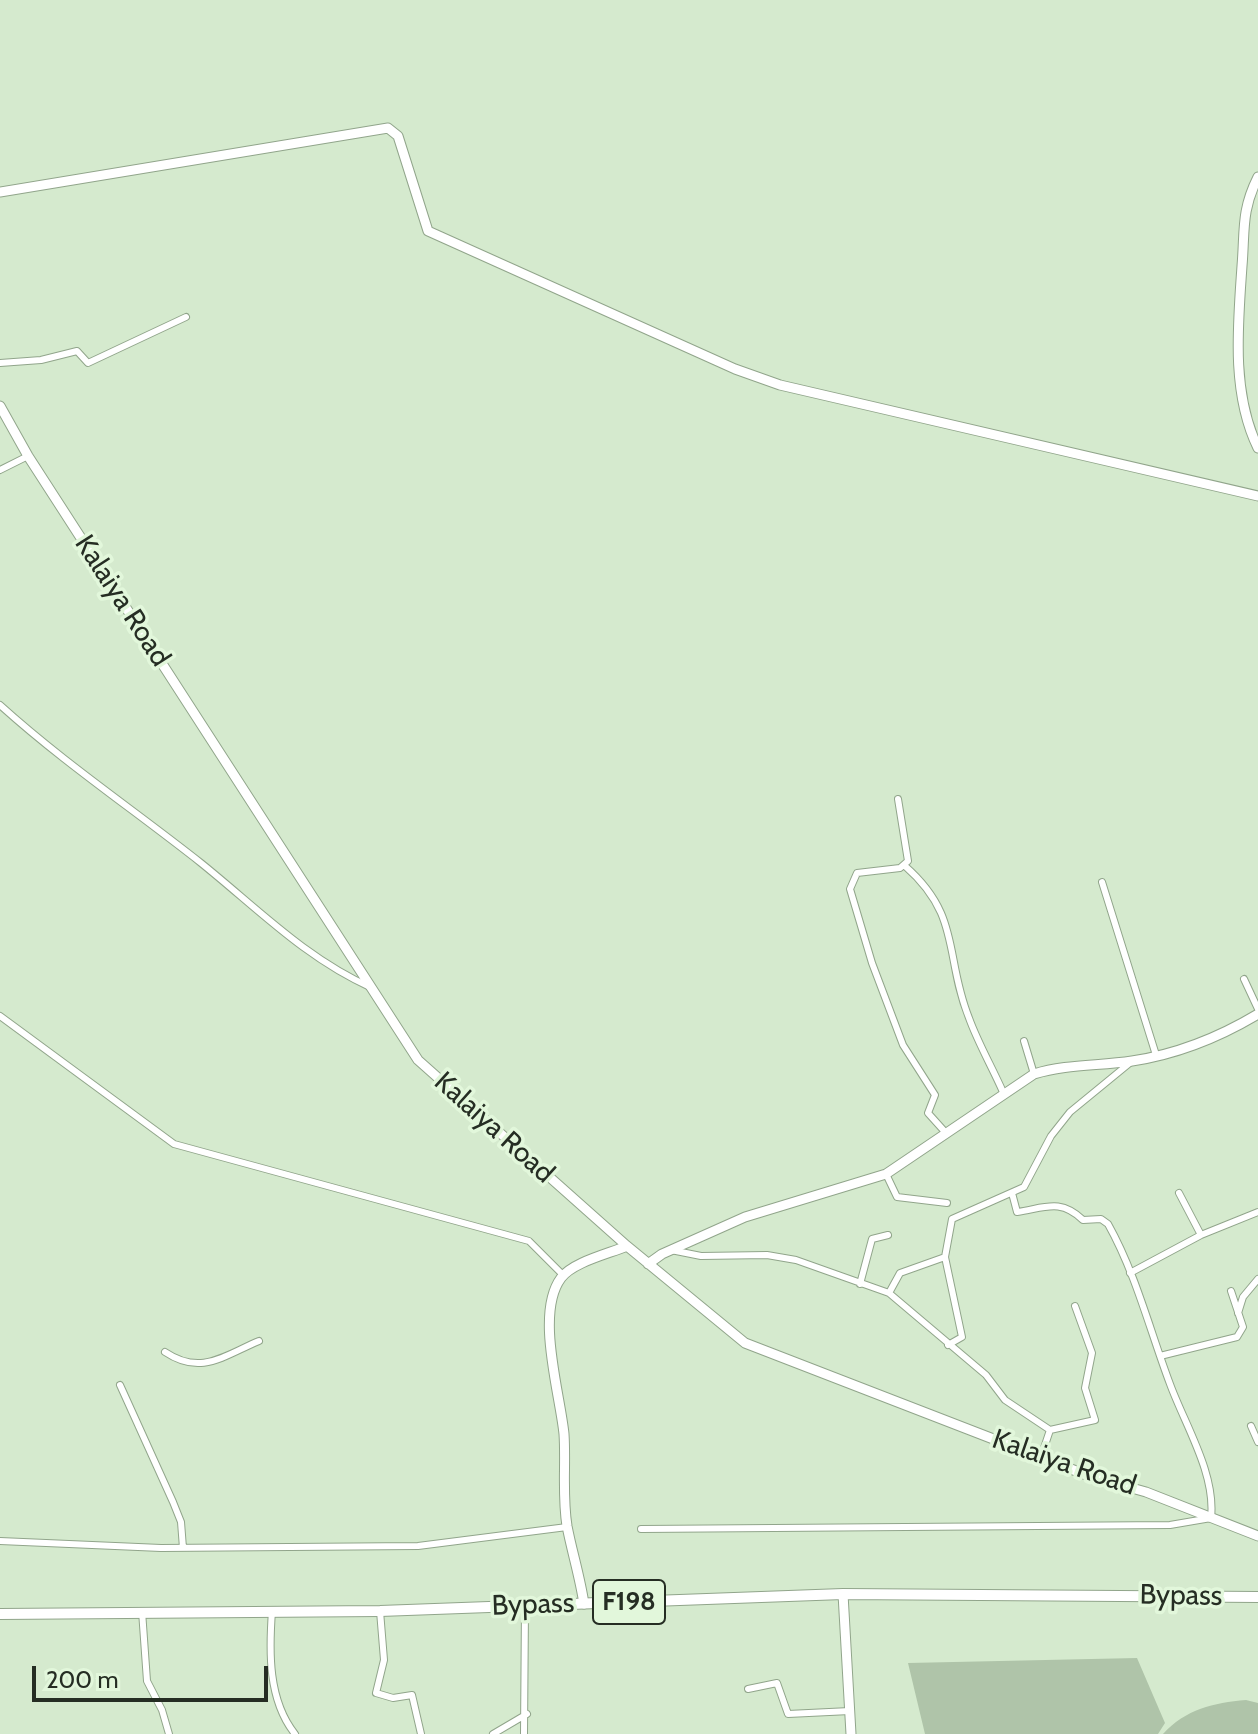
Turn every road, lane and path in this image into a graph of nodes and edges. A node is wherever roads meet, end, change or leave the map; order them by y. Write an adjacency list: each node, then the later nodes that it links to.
1 (1258, 177): 6 (street)
2 (0, 192): 9 (street)
3 (186, 317): 4 (street)
4 (0, 363)
5 (0, 406): 7 (street, Kalaiya Road)
6 (1258, 448)
7 (28, 456): 8 (street); 15 (street, Kalaiya Road)
8 (0, 470)
9 (1258, 496)
10 (0, 705): 15 (street)
11 (898, 799): 12 (street)
12 (905, 866): 22 (street); 23 (street)
13 (1102, 882): 19 (street)
14 (1244, 979): 16 (street)
15 (372, 988): 31 (street, Kalaiya Road)
16 (1258, 1011): 19 (street)
17 (0, 1016): 36 (street)
18 (1024, 1041): 21 (street)
19 (1156, 1055): 20 (street)
20 (1132, 1061): 21 (street); 25 (street)
21 (1034, 1074): 22 (street)
22 (1003, 1092): 23 (street)
23 (946, 1133): 24 (street)
24 (886, 1174): 27 (street); 32 (street)
25 (1012, 1193): 33 (street); 35 (street)
26 (1179, 1193): 30 (street)
27 (947, 1203)
28 (1258, 1212): 30 (street)
29 (888, 1235): 38 (street)
30 (1201, 1235): 35 (street)
31 (627, 1246): 34 (street, Kalaiya Road); 36 (street)
32 (671, 1250): 34 (street); 38 (street)
33 (945, 1257): 40 (street); 44 (street)
34 (648, 1264): 51 (street, Kalaiya Road)
35 (1130, 1273): 46 (street)
36 (563, 1275): 53 (street)
37 (1258, 1279): 42 (street)
38 (860, 1284): 40 (street)
39 (1231, 1291): 42 (street)
40 (889, 1293): 44 (street)
41 (1075, 1306): 49 (street)
42 (1238, 1313): 46 (street)
43 (259, 1341): 45 (street)
44 (948, 1345): 49 (street)
45 (165, 1352)
46 (1160, 1356): 52 (street)
47 (120, 1385): 57 (street)
48 (1251, 1426): 50 (street)
49 (1050, 1430): 51 (street)
50 (1258, 1442)
51 (1041, 1457): 52 (street, Kalaiya Road)
52 (1211, 1518): 54 (street); 55 (street, Kalaiya Road)
53 (567, 1527): 57 (street); 60 (street)
54 (641, 1529)
55 (1256, 1534)
56 (0, 1541): 57 (street)
57 (183, 1548)
58 (843, 1594): 59 (main road, Bypass / F198); 60 (main road, Bypass / F198); 67 (street)
59 (1258, 1597)
60 (584, 1604): 61 (main road, Bypass / F198)
61 (525, 1606): 64 (main road, Bypass / F198); 68 (street)
62 (142, 1611): 63 (main road, Bypass / F198); 65 (main road, Bypass / F198); 69 (street)
63 (272, 1611): 64 (main road, Bypass / F198); 70 (street)
64 (380, 1611): 71 (street)
65 (0, 1614)
66 (748, 1689): 67 (street)
67 (850, 1711): 74 (street)
68 (527, 1714): 72 (street); 73 (street)
69 (169, 1734)
70 (295, 1734)
71 (421, 1734)
72 (493, 1734)
73 (524, 1734)
74 (851, 1734)

